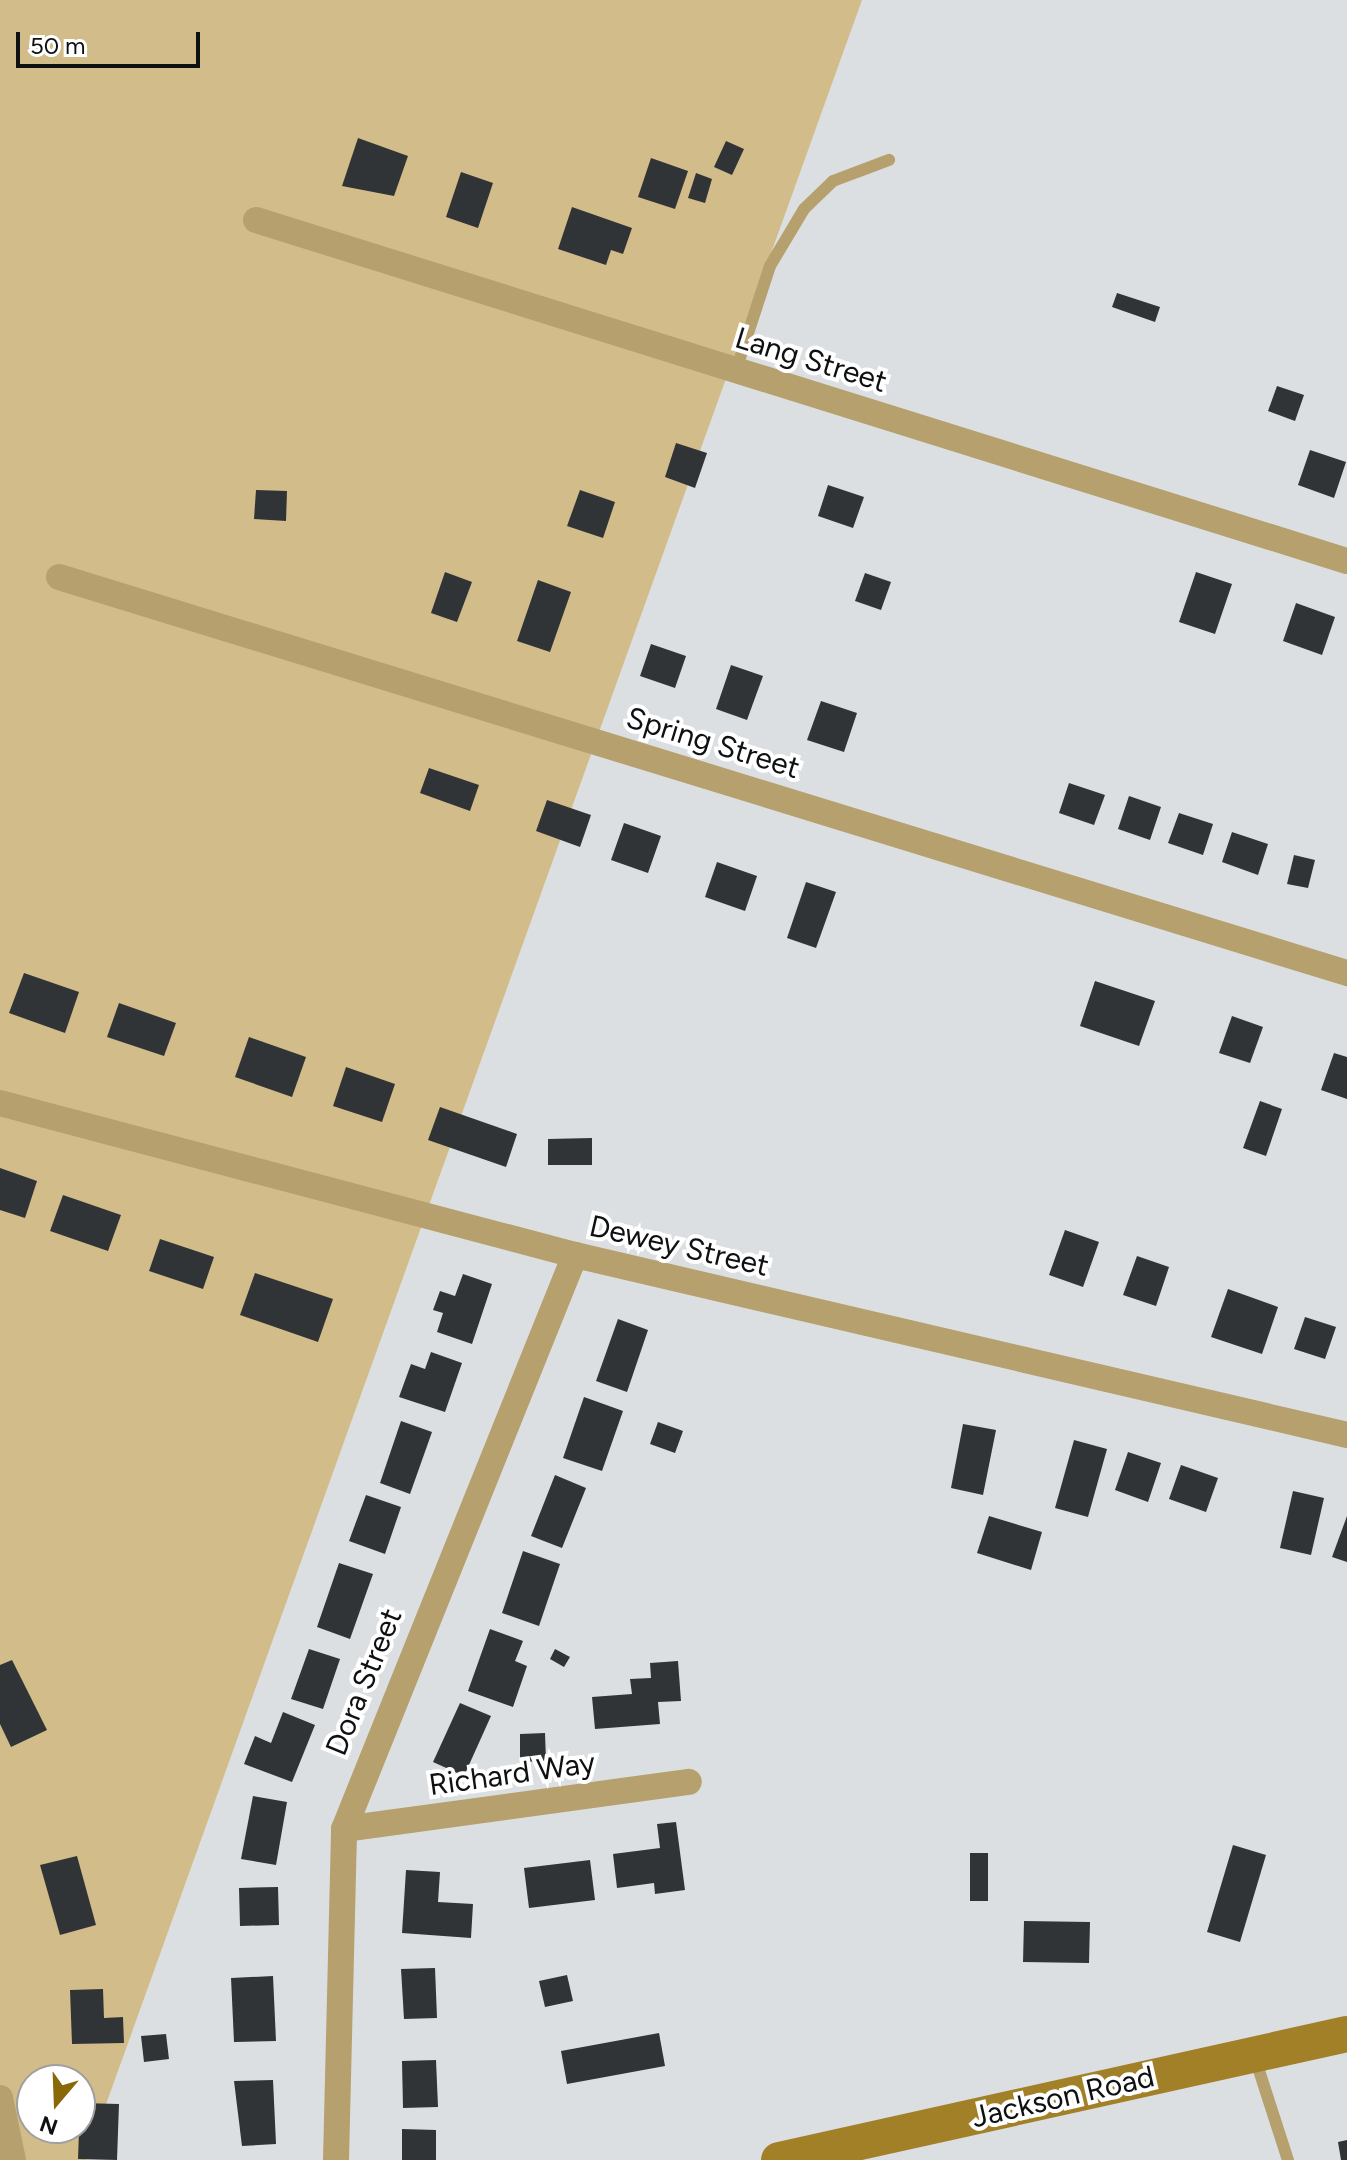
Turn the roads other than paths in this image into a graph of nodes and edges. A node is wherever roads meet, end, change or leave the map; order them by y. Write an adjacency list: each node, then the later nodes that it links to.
1 (889, 160): 3 (lane)
2 (256, 220): 3 (street, Lang Street)
3 (736, 370): 4 (street, Lang Street)
4 (1347, 561)
5 (59, 577): 6 (street, Spring Street)
6 (1347, 973)
7 (0, 1103): 8 (street, Dewey Street)
8 (575, 1255): 9 (street, Dewey Street); 11 (street, Dora Street)
9 (1347, 1435)
10 (689, 1782): 11 (street, Richard Way)
11 (344, 1829): 16 (street, Dora Street)
12 (1347, 2034): 13 (main road, Jackson Road)
13 (1254, 2055): 17 (main road, Jackson Road); 18 (lane)
14 (0, 2098): 15 (street)
15 (13, 2160)
16 (336, 2160)
17 (779, 2160)
18 (1288, 2160)

